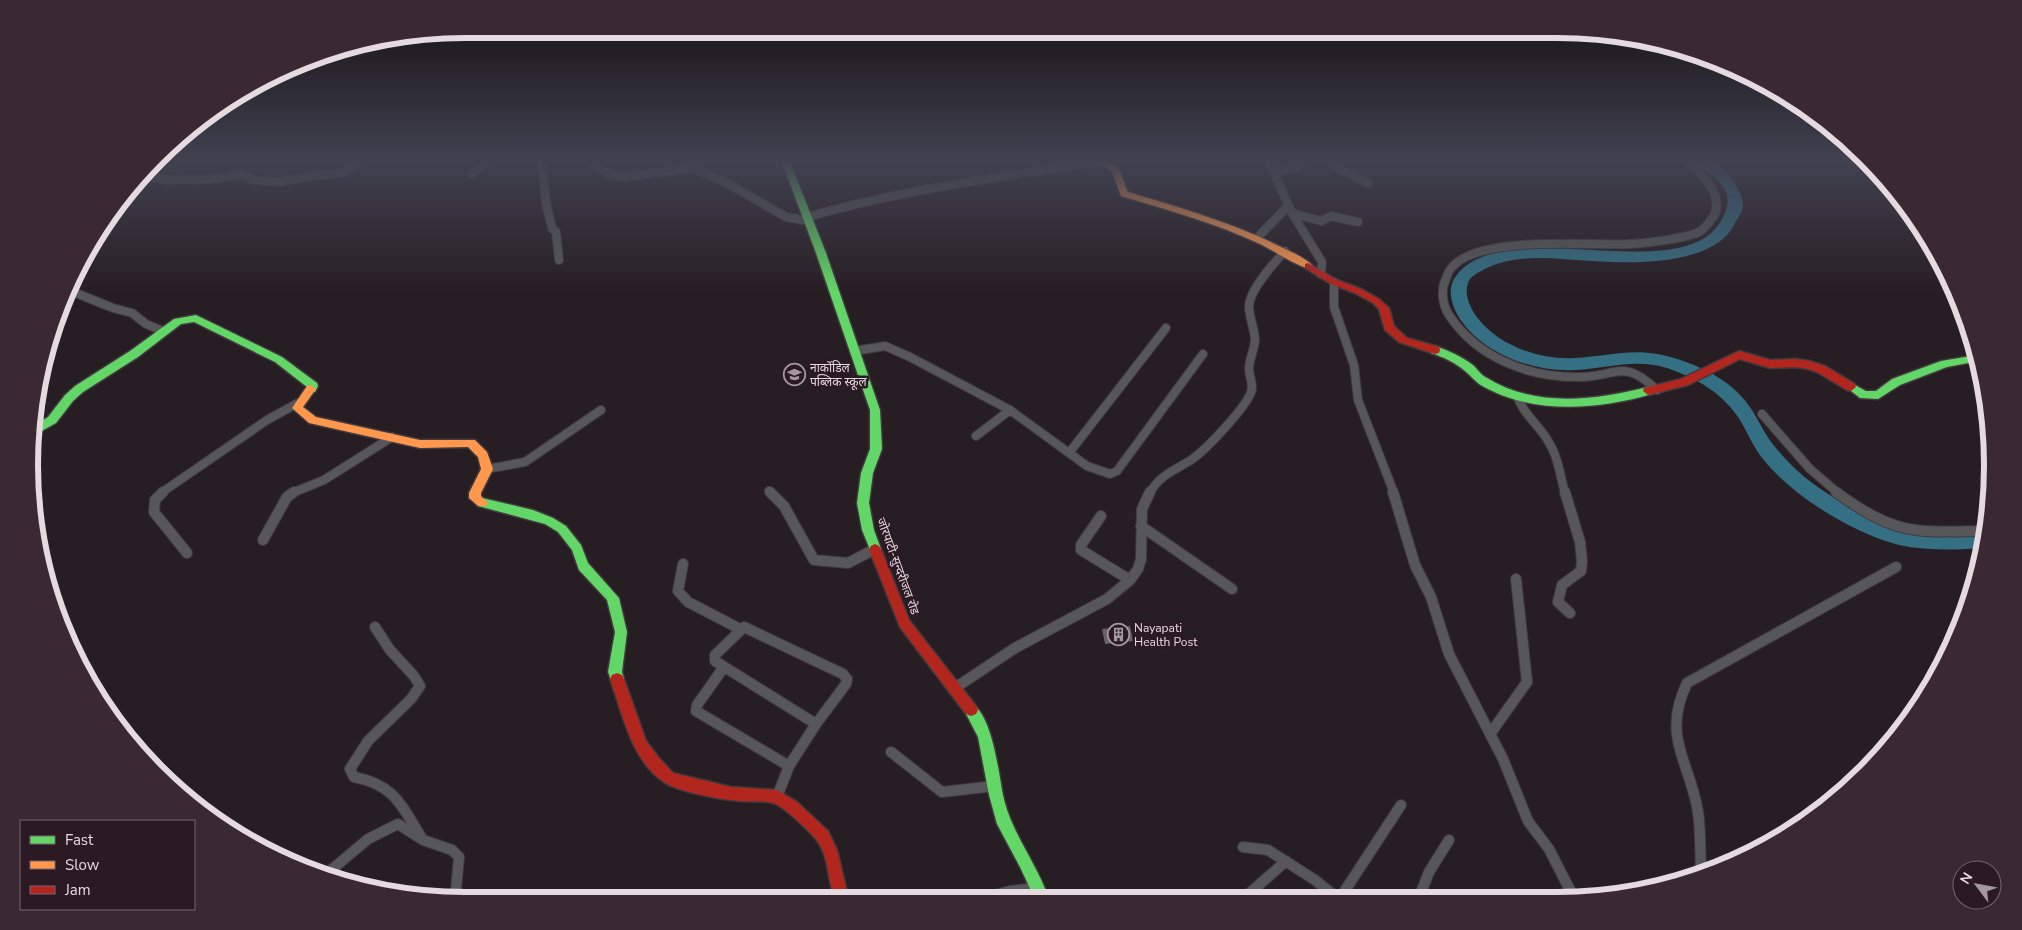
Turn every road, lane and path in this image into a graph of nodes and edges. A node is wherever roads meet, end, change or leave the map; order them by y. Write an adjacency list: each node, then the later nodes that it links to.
1 (547, 205): 13 (street)
2 (764, 205): 9 (street)
3 (803, 205): 9 (street, जोरपाटी-सुन्दरीजल रोड)
4 (847, 205): 9 (street)
5 (1167, 205): 11 (street)
6 (1289, 205): 8 (street)
7 (1717, 205): 22 (street)
8 (1290, 209): 10 (street); 11 (street); 14 (street)
9 (808, 219): 19 (street, जोरपाटी-सुन्दरीजल रोड)
10 (1358, 222)
11 (1257, 238): 12 (street)
12 (1285, 251): 14 (street); 35 (street)
13 (558, 260)
14 (1321, 274): 15 (street)
15 (1334, 282): 23 (street); 51 (street)
16 (74, 292): 18 (street)
17 (1166, 328): 31 (street)
18 (163, 330): 24 (street); 28 (street)
19 (854, 351): 26 (street); 38 (street, जोरपाटी-सुन्दरीजल रोड)
20 (1203, 354): 31 (street)
21 (1971, 359): 22 (street)
22 (1657, 390): 23 (street)
23 (1517, 396): 45 (street)
24 (298, 403): 30 (street); 39 (street)
25 (601, 410): 32 (street)
26 (1010, 410): 29 (street); 31 (street)
27 (1762, 414): 36 (street)
28 (39, 429)
29 (976, 436)
30 (392, 437): 32 (street); 37 (street)
31 (1069, 453)
32 (487, 469): 55 (street)
33 (769, 491): 38 (street)
34 (1101, 516): 43 (street)
35 (1141, 526): 43 (street); 44 (street)
36 (1979, 531)
37 (263, 540)
38 (875, 549): 49 (street, जोरपाटी-सुन्दरीजल रोड)
39 (187, 553)
40 (683, 564): 47 (street)
41 (1896, 567): 61 (street)
42 (1516, 579): 51 (street)
43 (1130, 580): 49 (street)
44 (1232, 588)
45 (1570, 613)
46 (375, 627): 57 (street)
47 (740, 629): 48 (street); 50 (street)
48 (724, 667): 50 (street); 53 (street)
49 (955, 688): 54 (street, जोरपाटी-सुन्दरीजल रोड)
50 (816, 724): 53 (street)
51 (1490, 734): 72 (street)
52 (890, 752): 54 (street)
53 (789, 766): 55 (street)
54 (994, 786): 63 (street, जोरपाटी-सुन्दरीजल रोड)
55 (778, 797): 65 (street)
56 (1401, 805): 70 (street)
57 (423, 840): 62 (street); 64 (street)
58 (1449, 840): 71 (street)
59 (1243, 847): 60 (street)
60 (1286, 861): 68 (street); 69 (street)
61 (1701, 868)
62 (330, 871)
63 (1036, 888): 66 (street); 67 (street, जोरपाटी-सुन्दरीजल रोड)
64 (458, 892)
65 (840, 892)
66 (1006, 892)
67 (1038, 892)
68 (1251, 892)
69 (1330, 892)
70 (1342, 892)
71 (1421, 892)
72 (1571, 892)

